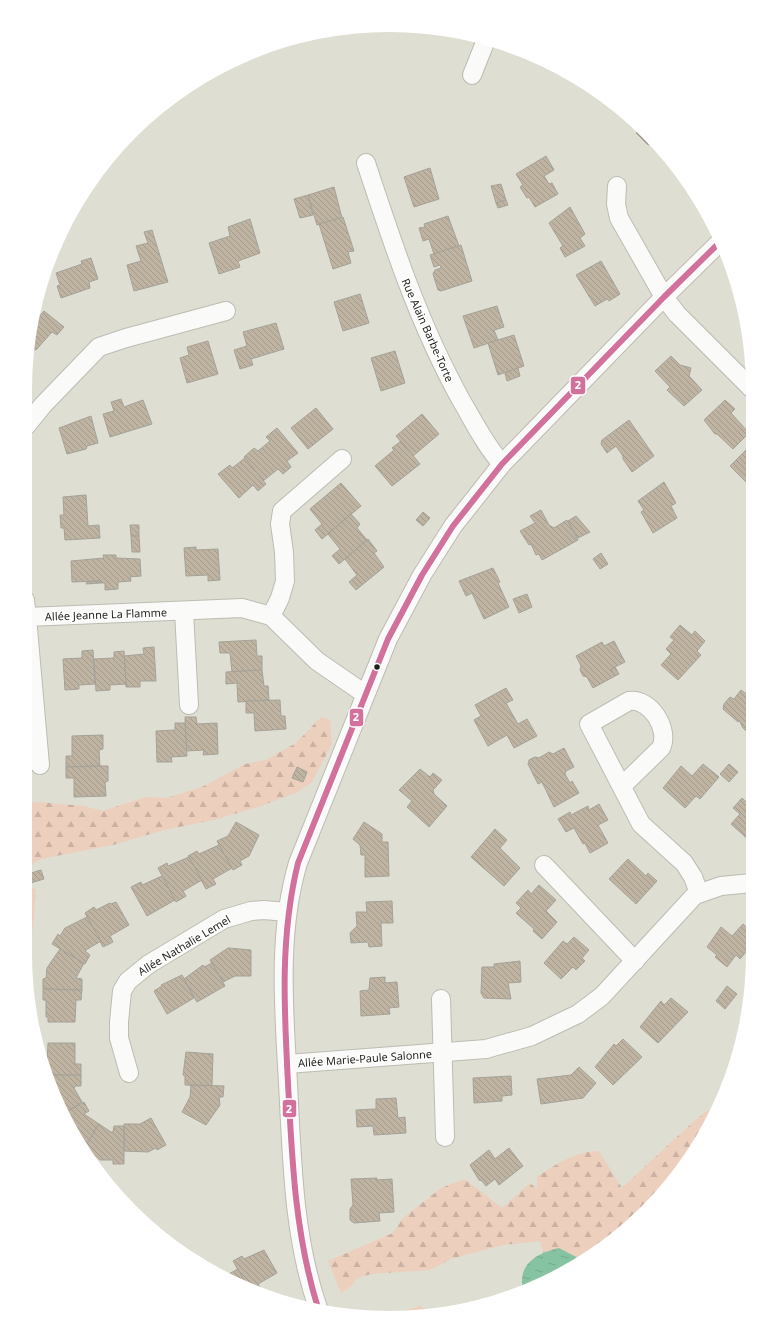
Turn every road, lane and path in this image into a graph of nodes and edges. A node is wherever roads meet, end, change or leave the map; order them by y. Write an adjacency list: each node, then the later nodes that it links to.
1 (484, 45): 2 (street)
2 (472, 75)
3 (366, 163): 11 (street, Rue Alain Barbe-Torte)
4 (617, 186): 6 (street)
5 (716, 246): 6 (street)
6 (664, 297): 8 (street); 11 (street)
7 (226, 311): 9 (street)
8 (746, 383)
9 (32, 419)
10 (342, 459): 14 (street)
11 (502, 464): 16 (street)
12 (32, 608): 13 (street, Allée Jeanne La Flamme)
13 (184, 612): 14 (street, Allée Jeanne La Flamme); 17 (street)
14 (270, 616): 16 (street, Allée Jeanne La Flamme)
15 (32, 675): 18 (street, Allée Jeanne La Flamme)
16 (365, 694): 23 (street)
17 (189, 705)
18 (40, 765)
19 (622, 786): 19 (street); 22 (street)
20 (544, 865): 24 (street)
21 (746, 884): 22 (street, Allée Marie-Paule Salonne)
22 (699, 893): 24 (street, Allée Marie-Paule Salonne)
23 (287, 912): 27 (street); 28 (street, Allée Nathalie Lemel)
24 (635, 961): 26 (street, Allée Marie-Paule Salonne)
25 (442, 999): 26 (street, Allée Marie-Paule Salonne)
26 (443, 1053): 27 (street, Allée Marie-Paule Salonne); 29 (street, Allée Marie-Paule Salonne)
27 (287, 1064): 30 (street)
28 (129, 1073)
29 (445, 1137)
30 (313, 1303)

